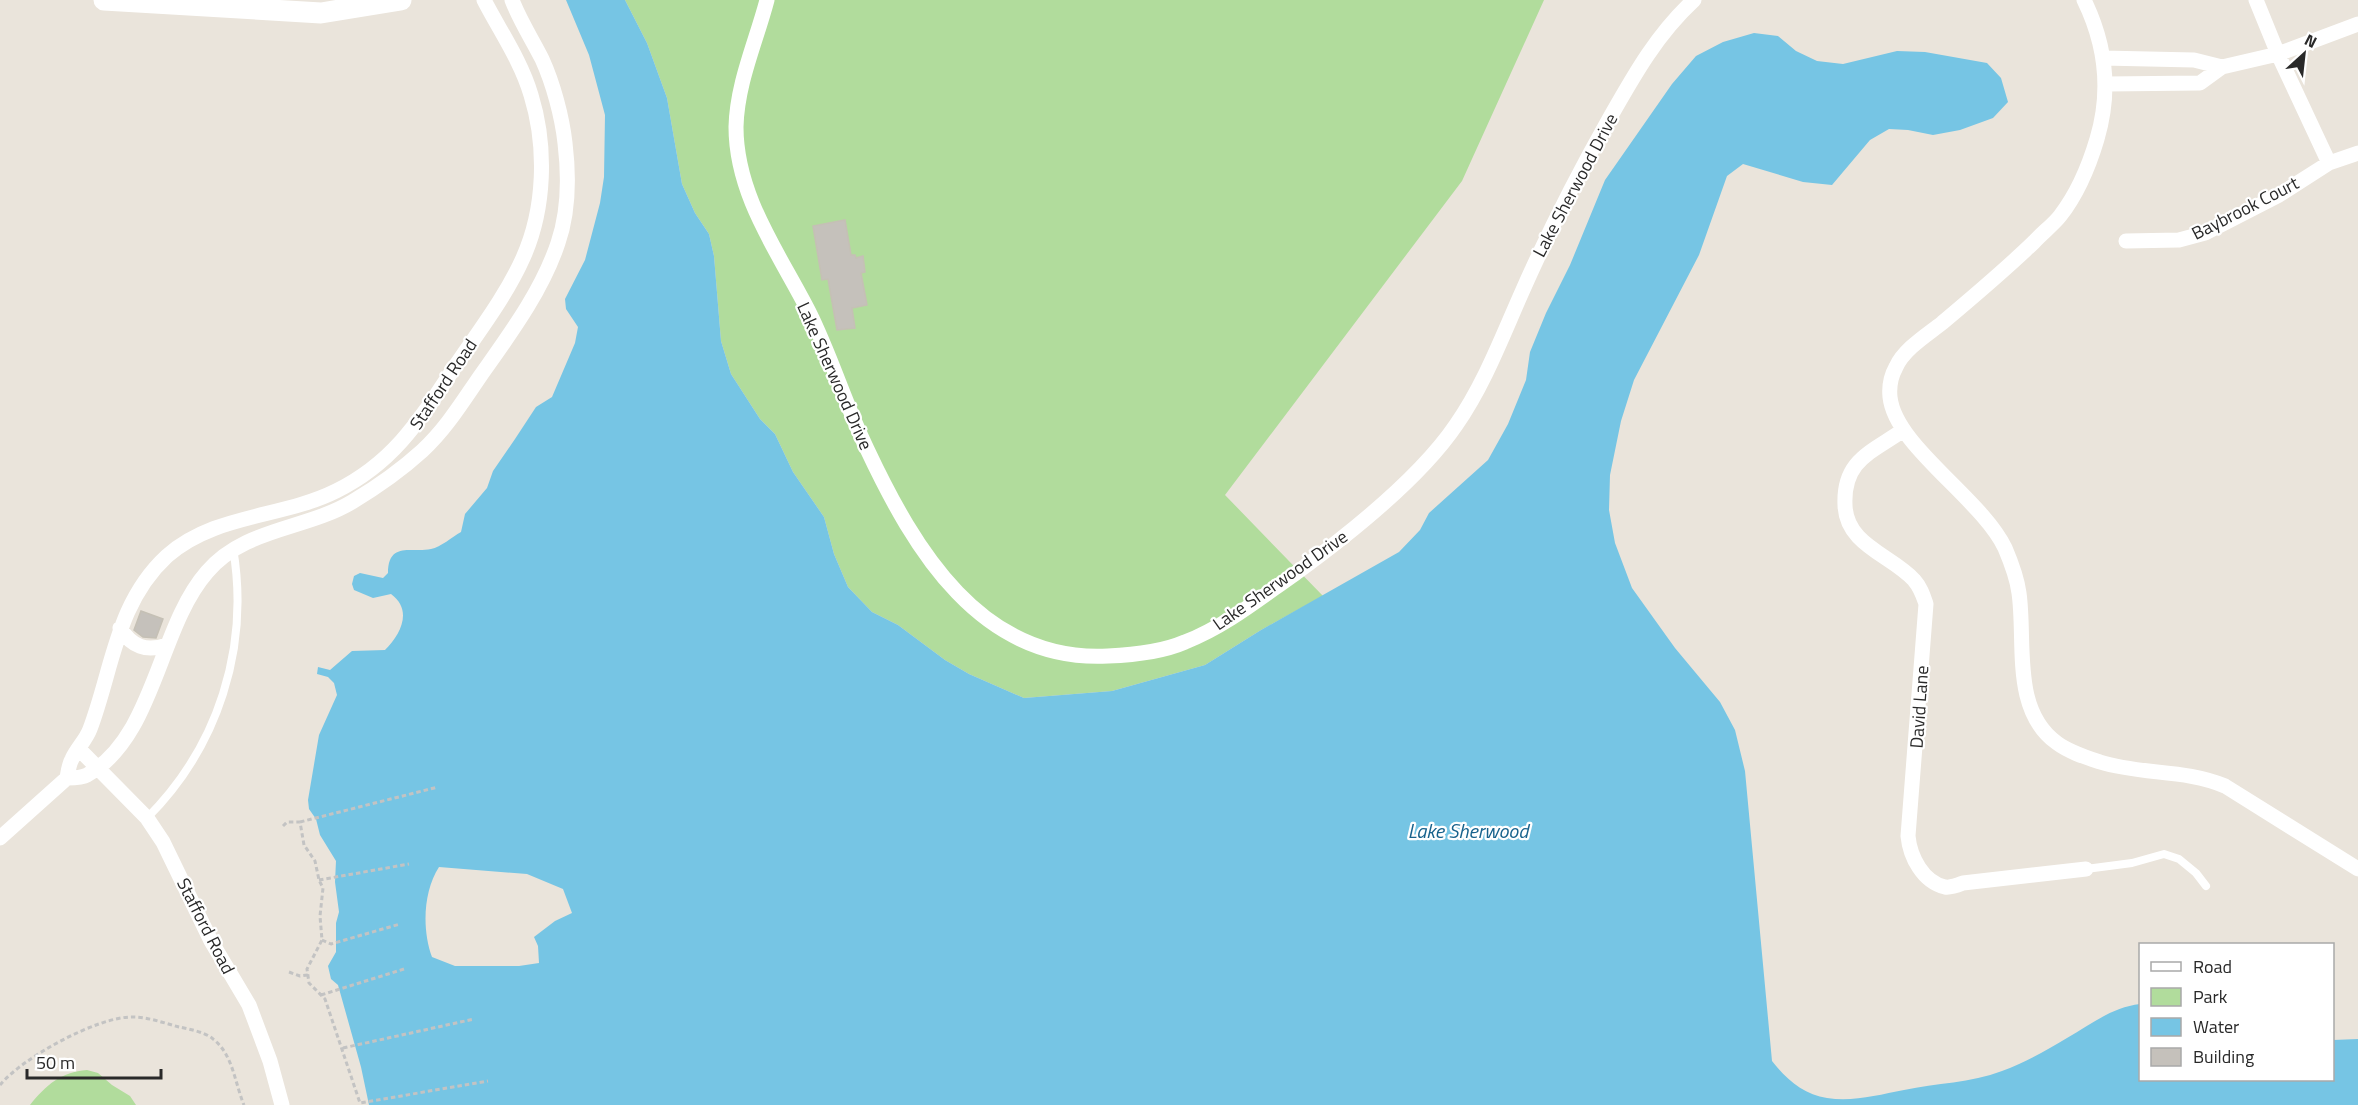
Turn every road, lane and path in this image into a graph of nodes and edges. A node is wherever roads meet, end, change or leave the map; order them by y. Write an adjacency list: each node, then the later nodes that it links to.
1 (104, 0): 10 (street)
2 (264, 0): 10 (street)
3 (400, 0): 10 (street)
4 (484, 0): 21 (street, Stafford Road)
5 (512, 0): 20 (street, Stafford Road)
6 (767, 0): 7 (street, Lake Sherwood Drive)
7 (1694, 0)
8 (2084, 0): 13 (street)
9 (2256, 0): 12 (street)
10 (225, 7)
11 (2358, 24): 12 (street)
12 (2278, 54): 14 (street); 17 (street)
13 (2103, 58): 14 (street); 15 (street)
14 (2222, 67): 15 (street)
15 (2107, 84): 19 (street)
16 (2358, 153): 17 (street, Baybrook Court)
17 (2329, 163): 18 (street, Baybrook Court)
18 (2126, 241)
19 (1902, 431): 32 (street, David Lane); 33 (street)
20 (233, 548): 22 (street, Stafford Road); 27 (lane)
21 (120, 628): 22 (street); 23 (street, Stafford Road)
22 (167, 645): 24 (street, Stafford Road)
23 (79, 749): 24 (street, Stafford Road); 25 (street, Stafford Road)
24 (97, 767): 25 (street, Stafford Road); 27 (street, Stafford Road)
25 (67, 778): 30 (street)
26 (438, 786): 28 (path)
27 (147, 818): 47 (street, Stafford Road)
28 (300, 822): 29 (path); 34 (path)
29 (283, 826)
30 (0, 838)
31 (409, 864): 34 (path)
32 (2086, 869): 35 (lane)
33 (2358, 869)
34 (319, 880): 37 (path)
35 (2206, 886)
36 (400, 924): 37 (path)
37 (322, 940): 40 (path)
38 (404, 969): 41 (path)
39 (289, 972): 40 (path)
40 (308, 975): 41 (path)
41 (321, 995): 43 (path)
42 (474, 1020): 43 (path)
43 (343, 1048): 44 (path)
44 (488, 1081)
45 (0, 1085): 46 (path)
46 (244, 1105)
47 (282, 1105)

